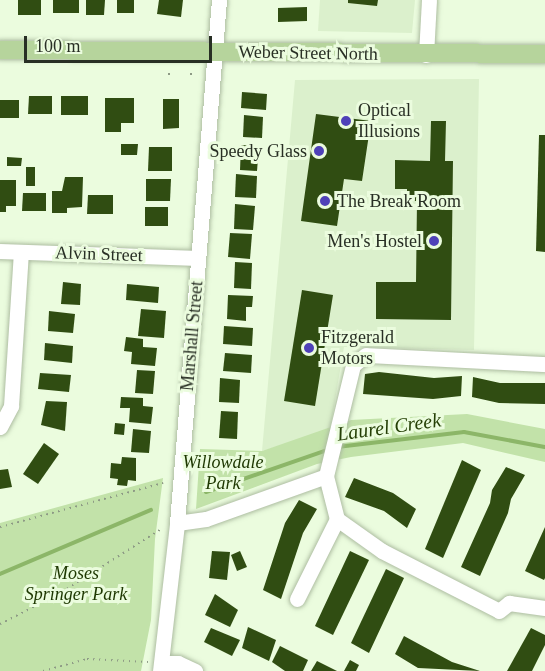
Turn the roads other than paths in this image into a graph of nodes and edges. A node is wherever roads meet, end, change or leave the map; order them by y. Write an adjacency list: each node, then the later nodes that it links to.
1 (219, 0): 4 (street, Marshall Street)
2 (429, 0): 6 (street)
3 (0, 50): 4 (main road, Weber Street North)
4 (215, 52): 6 (main road, Weber Street North); 9 (street, Marshall Street)
5 (545, 54): 6 (main road, Weber Street North)
6 (426, 55)
7 (0, 251): 8 (street, Alvin Street)
8 (21, 252): 9 (street, Alvin Street); 11 (street)
9 (198, 258): 14 (street, Marshall Street)
10 (545, 364): 12 (street)
11 (0, 427)
12 (326, 476): 13 (street); 14 (street)
13 (338, 519): 15 (street); 16 (street)
14 (177, 523): 17 (street, Marshall Street)
15 (297, 599)
16 (545, 608)
17 (162, 667): 18 (street)
18 (195, 671)

